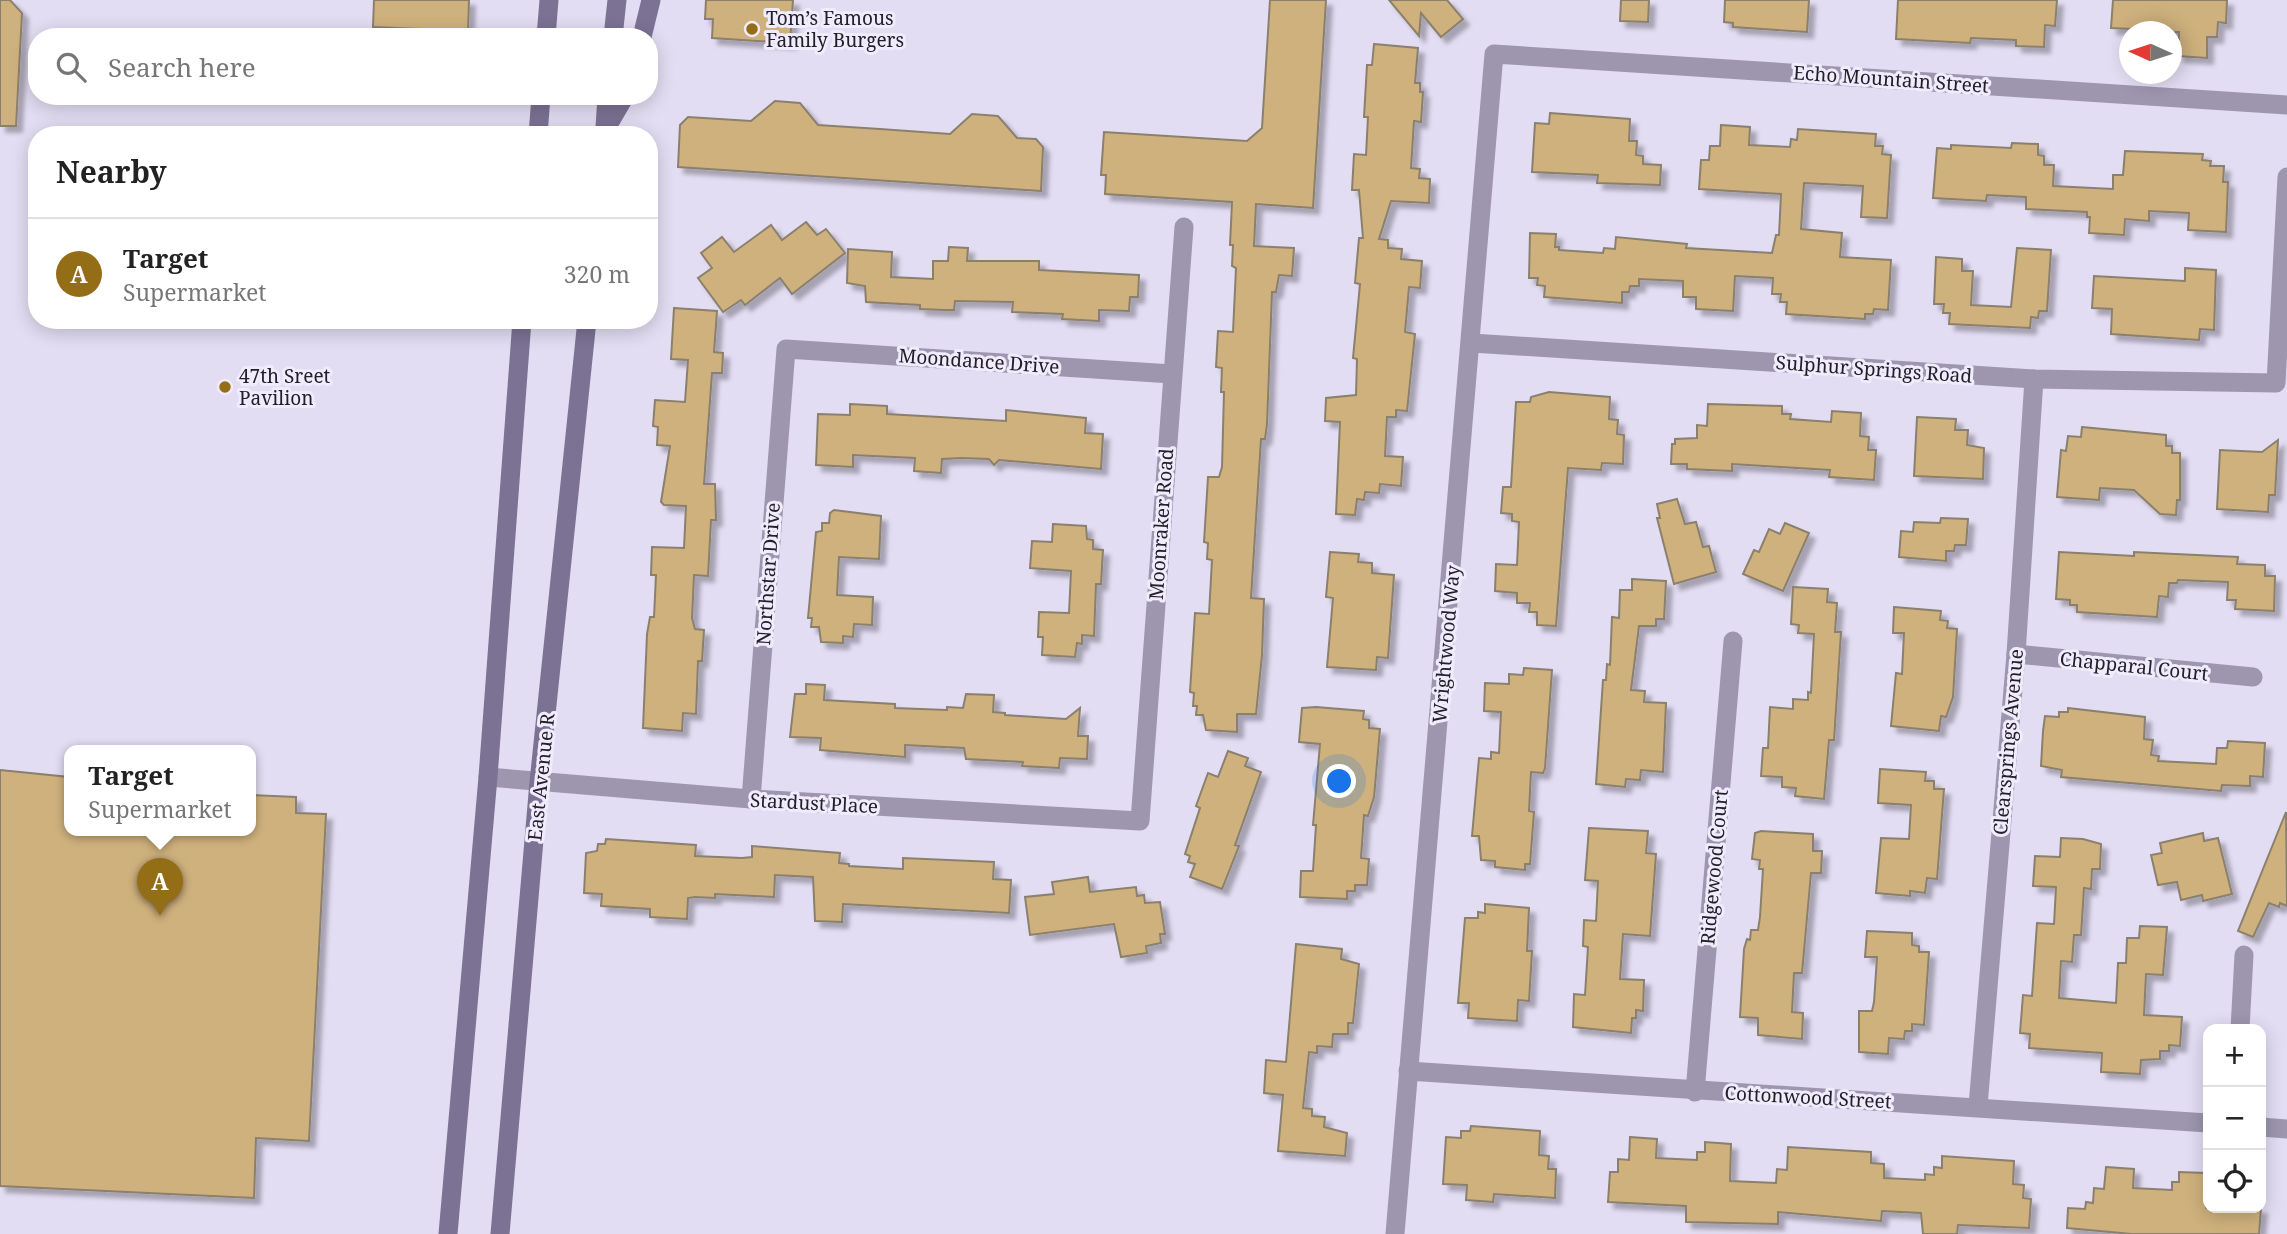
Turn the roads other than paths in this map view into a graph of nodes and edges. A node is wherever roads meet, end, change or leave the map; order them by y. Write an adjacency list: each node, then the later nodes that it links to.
1 (549, 0): 4 (main road)
2 (617, 0): 5 (main road)
3 (650, 0): 6 (main road)
4 (547, 28)
5 (614, 28)
6 (644, 28)
7 (1494, 54): 11 (street, Echo Mountain Street); 19 (street, Wrightwood Way)
8 (540, 105): 12 (main road)
9 (606, 105): 13 (main road)
10 (620, 105): 14 (main road)
11 (2287, 105)
12 (539, 126)
13 (605, 126)
14 (608, 126)
15 (2287, 177): 22 (street, Sulphur Springs Road)
16 (1184, 228): 21 (street, Moonraker Road)
17 (521, 329): 26 (main road)
18 (586, 329): 27 (main road, East Avenue R)
19 (1472, 343): 22 (street, Sulphur Springs Road); 32 (street, Wrightwood Way)
20 (786, 349): 21 (street, Moondance Drive); 28 (street, Northstar Drive)
21 (1172, 374): 29 (street, Moonraker Road)
22 (2034, 379): 24 (street, Clearsprings Avenue)
23 (1732, 641): 33 (street, Ridgewood Court)
24 (2016, 654): 25 (street, Chapparal Court); 34 (street, Clearsprings Avenue)
25 (2253, 677)
26 (488, 777): 27 (street, Stardust Place); 38 (main road)
27 (540, 782): 28 (street, Stardust Place); 39 (main road, East Avenue R)
28 (751, 799): 29 (street, Stardust Place)
29 (1140, 821)
30 (2244, 955): 31 (street)
31 (2240, 1024)
32 (1408, 1071): 33 (street, Cottonwood Street); 40 (street, Wrightwood Way)
33 (1695, 1092): 34 (street, Cottonwood Street)
34 (1978, 1106): 35 (street, Cottonwood Street)
35 (2203, 1123)
36 (2266, 1127): 37 (street)
37 (2287, 1129)
38 (448, 1234)
39 (500, 1234)
40 (1395, 1234)

